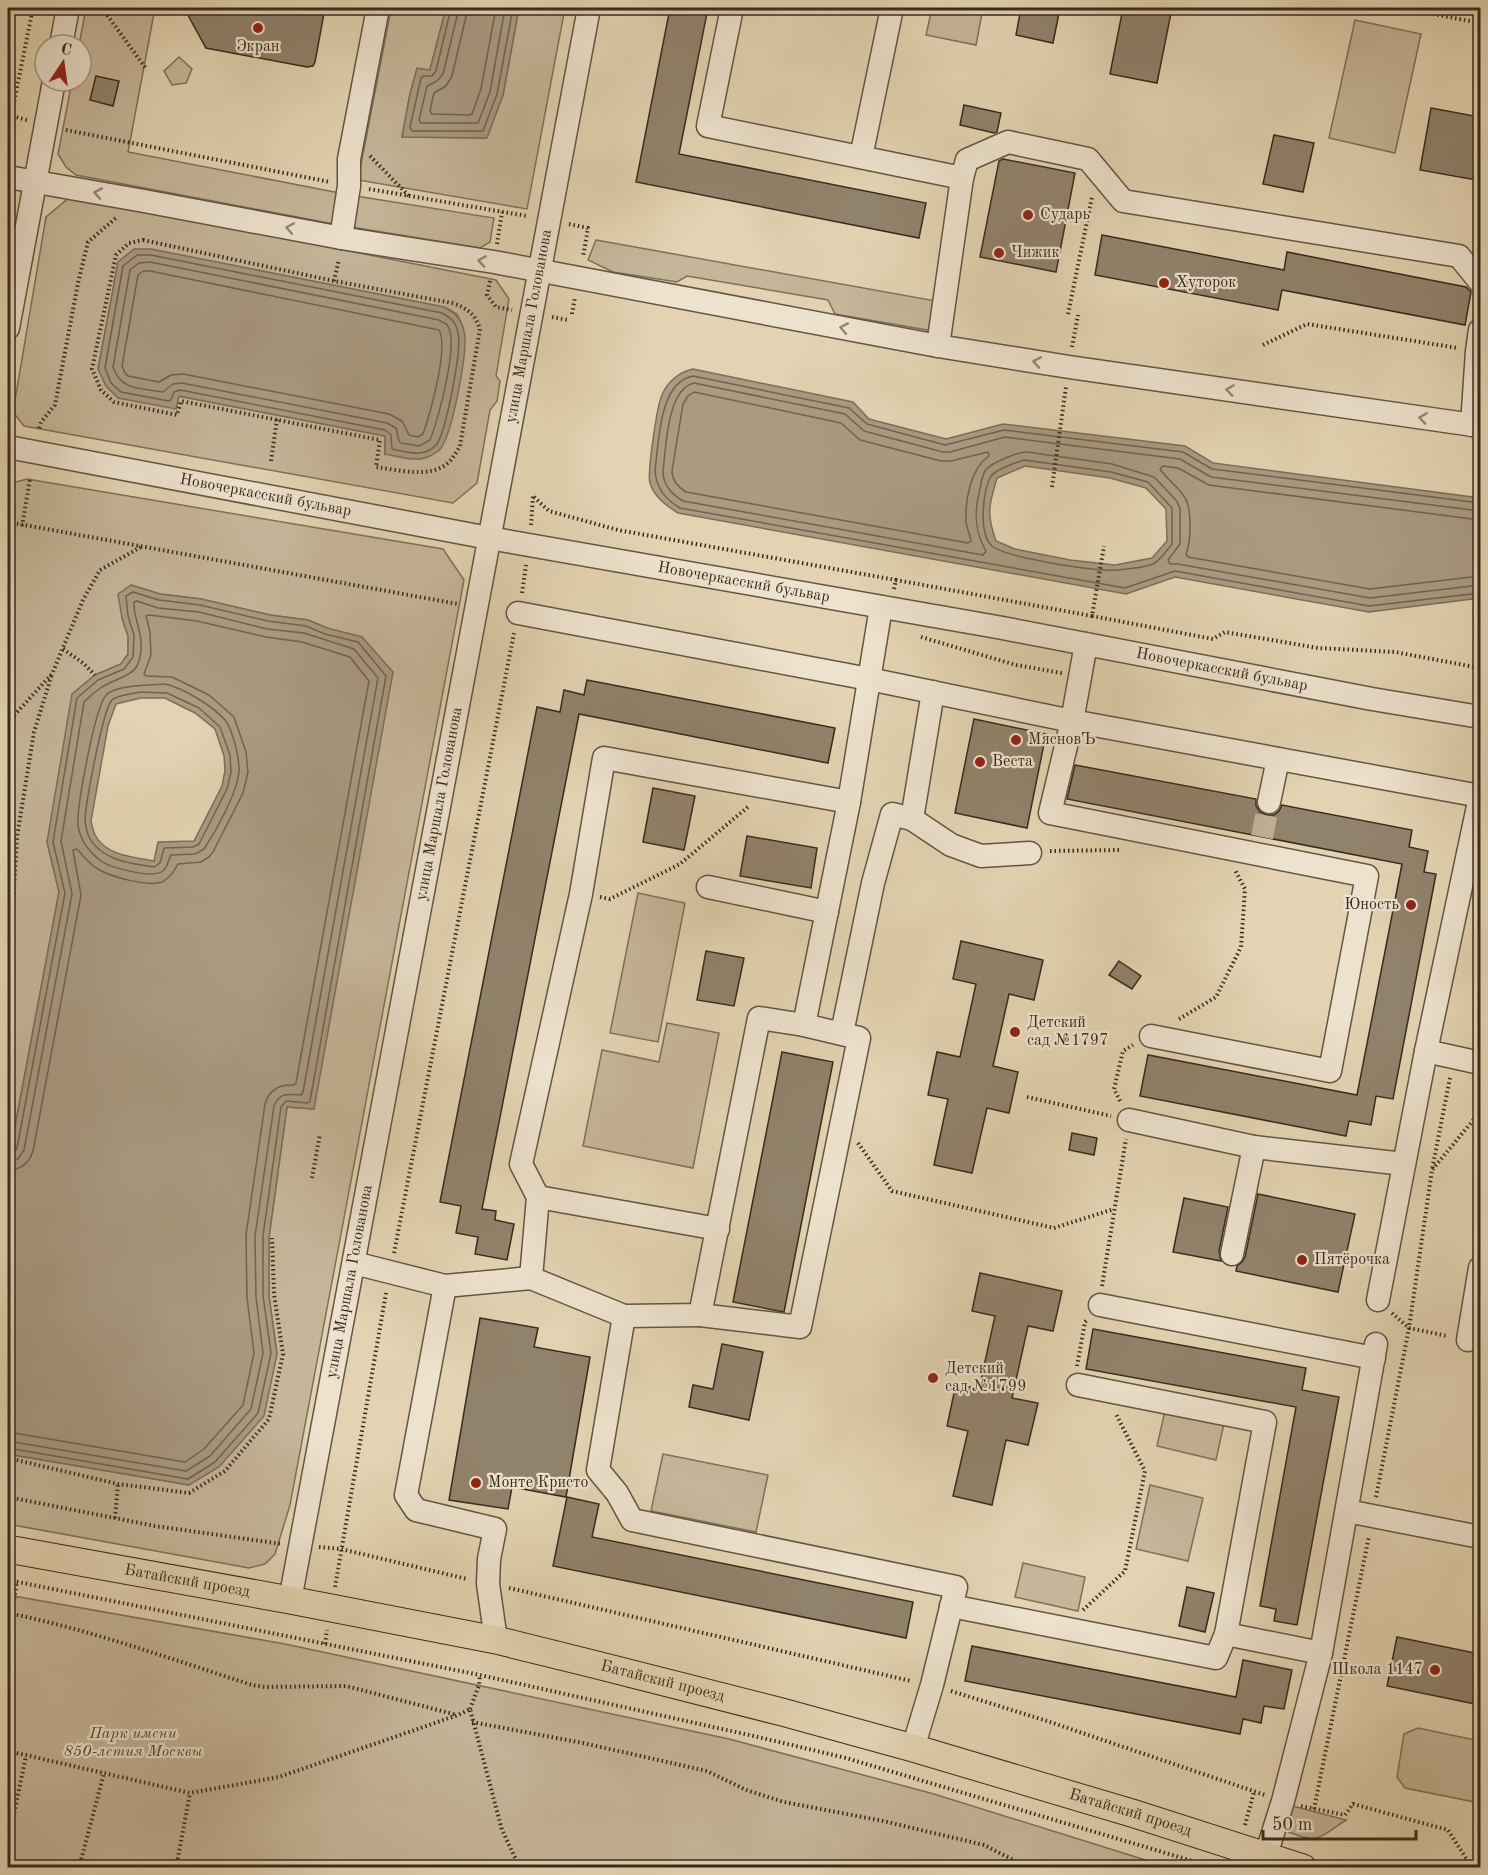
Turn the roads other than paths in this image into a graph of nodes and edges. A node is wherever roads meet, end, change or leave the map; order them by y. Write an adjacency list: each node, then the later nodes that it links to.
1 (68, 8): 6 (street)
2 (378, 8): 12 (street)
3 (589, 8): 13 (street, улица Маршала Голованова)
4 (732, 8): 8 (street)
5 (892, 8): 8 (street)
6 (63, 33)
7 (52, 93): 11 (street)
8 (861, 157): 10 (street)
9 (8, 177): 11 (street)
10 (962, 178): 14 (street); 17 (street)
11 (34, 182): 12 (street, one-way to 11); 15 (street)
12 (341, 238): 13 (street, one-way to 12)
13 (540, 271): 17 (street, one-way to 13); 20 (street, улица Маршала Голованова)
14 (1480, 282)
15 (8, 328)
16 (1479, 340): 18 (street)
17 (939, 346): 18 (street, one-way to 17)
18 (1476, 425)
19 (8, 447): 20 (street, Новочеркасский бульвар)
20 (489, 538): 21 (street, Новочеркасский бульвар); 47 (street, улица Маршала Голованова)
21 (881, 607): 23 (street, Новочеркасский бульвар); 24 (street)
22 (518, 613): 24 (street)
23 (1086, 644): 26 (street, Новочеркасский бульвар); 27 (street)
24 (869, 678): 25 (street); 30 (street)
25 (933, 692): 27 (street); 32 (street)
26 (1480, 717)
27 (1072, 721): 28 (street); 38 (street)
28 (1278, 759): 29 (street); 31 (street)
29 (1480, 797): 39 (street)
30 (849, 802): 35 (street); 44 (street)
31 (1269, 802)
32 (912, 819): 33 (street); 37 (street)
33 (1030, 853)
34 (708, 887): 35 (street)
35 (827, 912): 36 (street)
36 (804, 1025): 37 (street); 45 (street)
37 (842, 1033): 53 (street)
38 (1150, 1036)
39 (1426, 1051): 40 (street); 43 (street)
40 (1480, 1064)
41 (1129, 1120): 42 (street)
42 (1254, 1147): 43 (street); 46 (street)
43 (1404, 1164): 51 (street)
44 (538, 1197): 45 (street); 49 (street)
45 (718, 1229): 53 (street)
46 (1232, 1254)
47 (354, 1263): 50 (street); 60 (street, улица Маршала Голованова)
48 (1480, 1268): 55 (street)
49 (531, 1278): 50 (street); 54 (street)
50 (445, 1286): 63 (street)
51 (1377, 1300)
52 (1100, 1305): 57 (street)
53 (700, 1315): 54 (street)
54 (624, 1317): 61 (street)
55 (1468, 1340)
56 (1078, 1385): 62 (street)
57 (1347, 1511): 58 (street); 64 (street)
58 (1480, 1538)
59 (8, 1549): 60 (main road, Батайский проезд)
60 (290, 1600): 63 (main road, Батайский проезд)
61 (951, 1606): 62 (street); 65 (street)
62 (1226, 1634): 64 (street)
63 (496, 1640): 65 (main road, Батайский проезд)
64 (1321, 1653): 66 (street)
65 (913, 1748): 66 (main road, Батайский проезд)
66 (1266, 1855): 67 (main road, Батайский проезд)
67 (1303, 1868)

